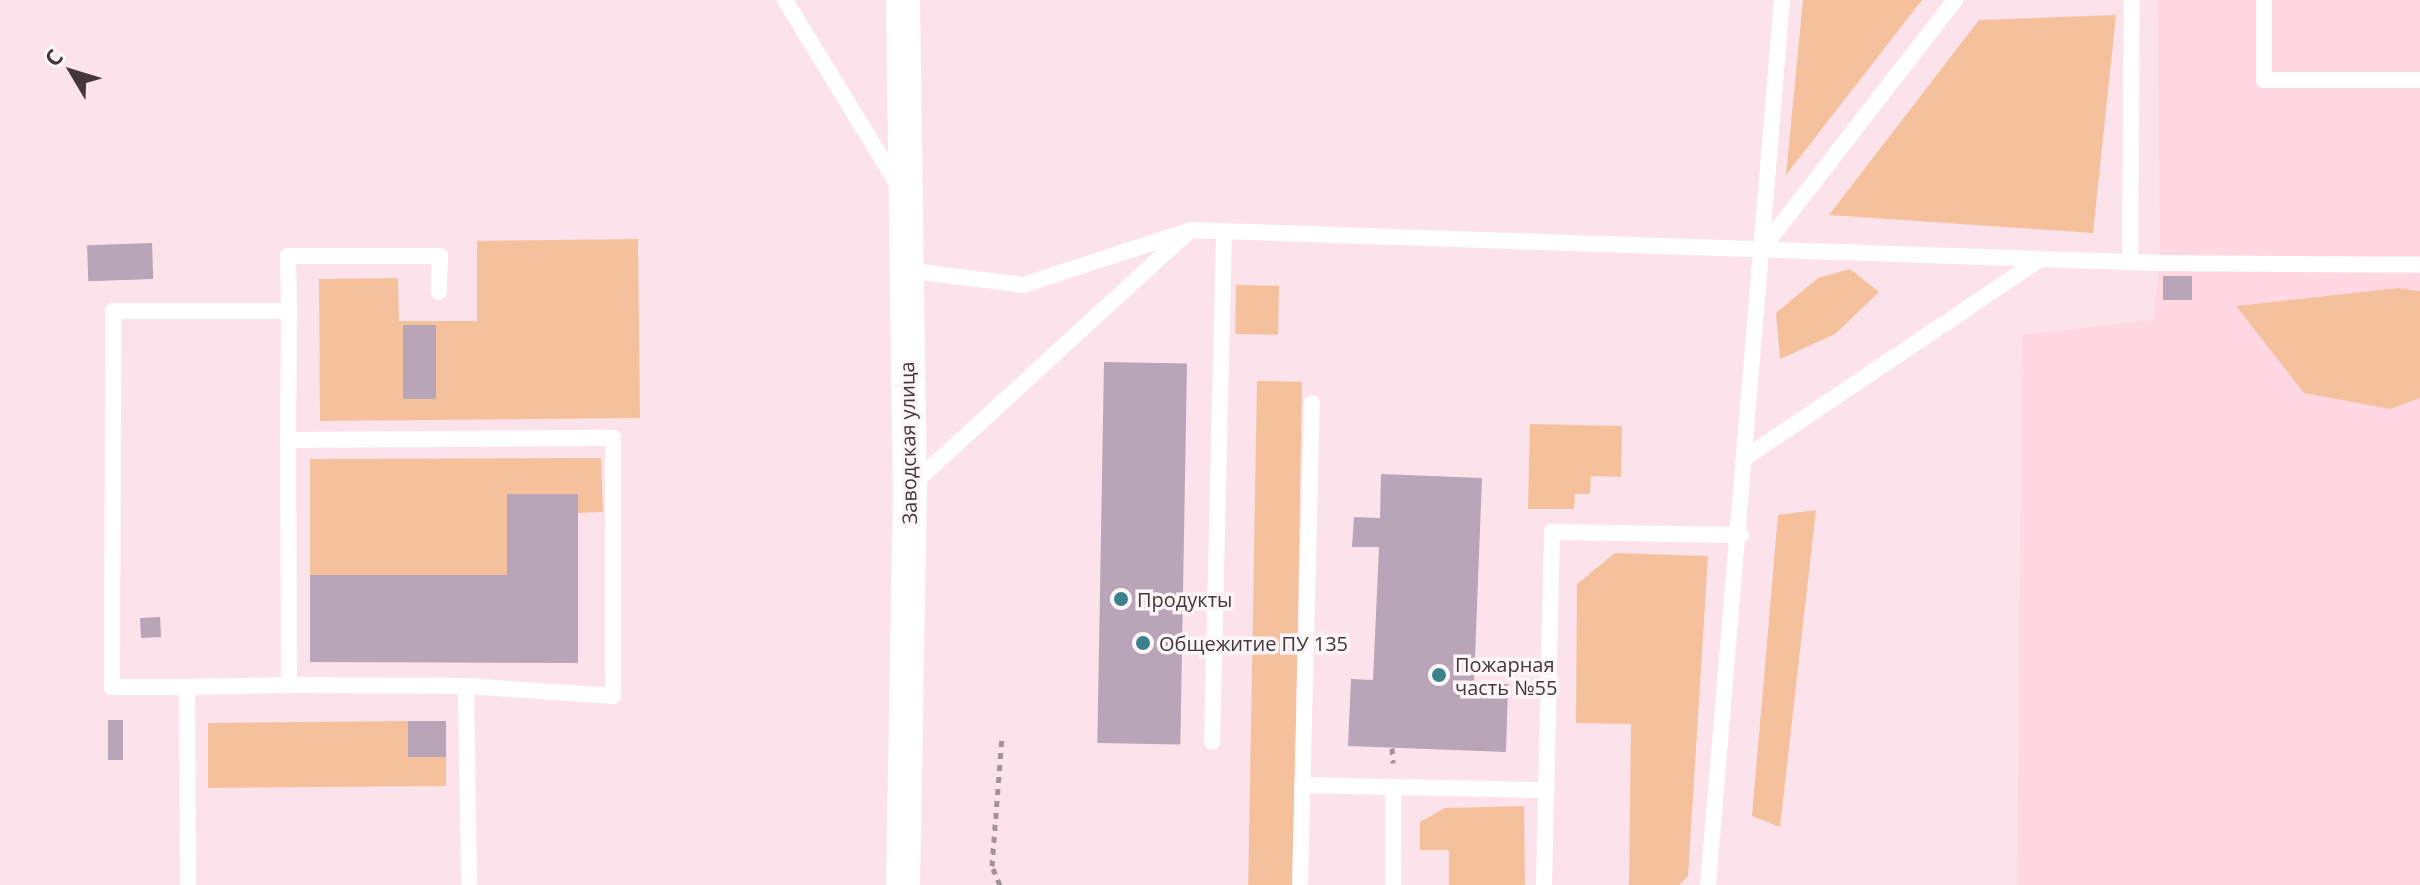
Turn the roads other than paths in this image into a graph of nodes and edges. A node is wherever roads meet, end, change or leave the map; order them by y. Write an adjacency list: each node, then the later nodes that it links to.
1 (785, 0): 8 (lane)
2 (903, 0): 8 (street, Заводская улица)
3 (1782, 0): 11 (lane)
4 (1955, 0): 11 (lane)
5 (2132, 0): 13 (lane)
6 (2264, 0): 7 (lane)
7 (2420, 80)
8 (903, 193): 15 (street, Заводская улица)
9 (1190, 230): 10 (lane); 15 (lane); 21 (lane)
10 (1224, 231): 11 (lane); 26 (lane)
11 (1761, 250): 12 (lane); 20 (lane)
12 (2041, 259): 13 (lane); 20 (lane)
13 (2130, 262): 14 (lane)
14 (2420, 265)
15 (905, 270): 21 (street, Заводская улица)
16 (439, 292): 17 (lane)
17 (289, 311): 19 (lane); 25 (lane)
18 (1312, 403): 27 (lane)
19 (288, 440): 23 (lane); 24 (lane)
20 (1746, 457): 22 (lane)
21 (910, 486): 32 (street, Заводская улица)
22 (1741, 535): 29 (lane); 36 (lane)
23 (289, 685): 24 (lane); 25 (lane)
24 (466, 686): 31 (lane)
25 (187, 687): 30 (lane)
26 (1212, 742)
27 (1302, 785): 28 (lane); 33 (lane)
28 (1393, 787): 29 (lane); 34 (lane)
29 (1547, 790): 35 (lane)
30 (188, 885)
31 (469, 885)
32 (903, 885)
33 (1300, 885)
34 (1393, 885)
35 (1544, 885)
36 (1708, 885)

